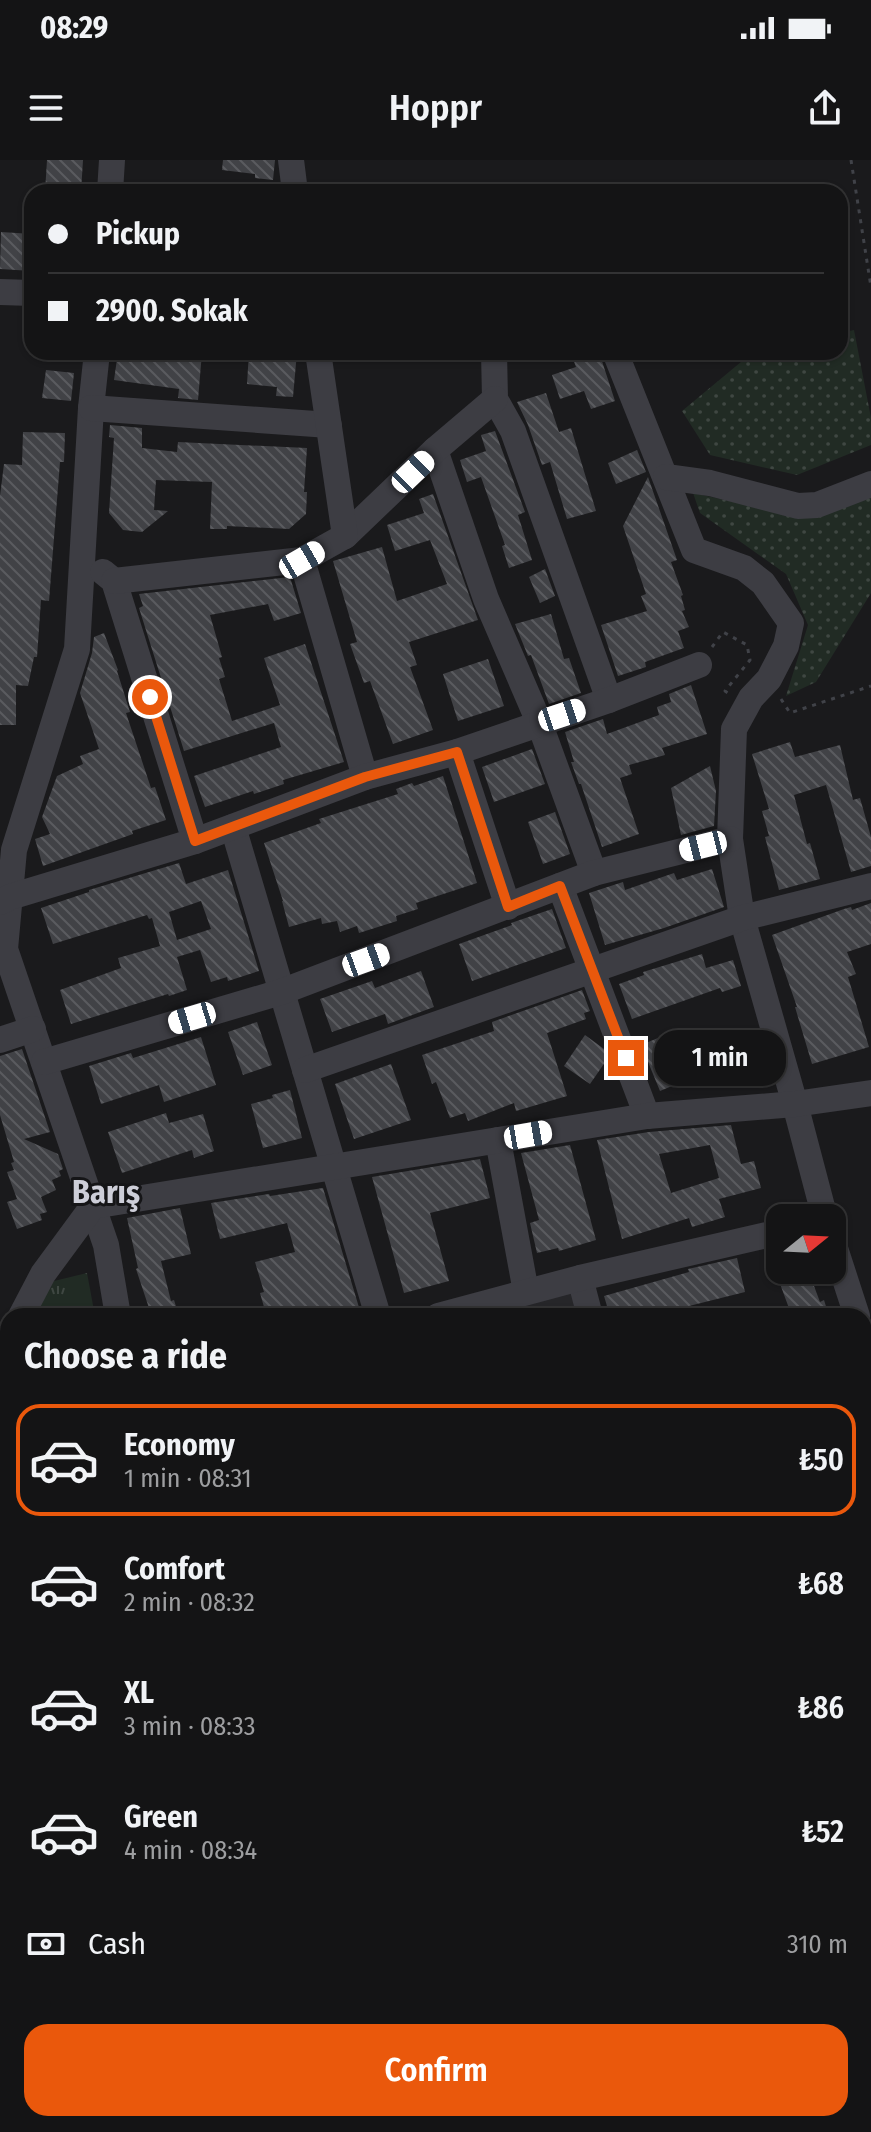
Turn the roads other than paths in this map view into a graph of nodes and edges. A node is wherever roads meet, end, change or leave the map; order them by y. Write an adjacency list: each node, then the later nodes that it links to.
1 (112, 160): 3 (street)
2 (291, 160): 4 (street)
3 (110, 184)
4 (294, 184)
5 (0, 292): 6 (street)
6 (24, 293)
7 (96, 360): 12 (street)
8 (319, 360): 13 (street)
9 (494, 360): 11 (street)
10 (618, 360): 15 (street)
11 (495, 399): 14 (street); 22 (street)
12 (91, 408): 13 (street); 18 (street)
13 (329, 425): 17 (street)
14 (435, 450): 17 (street); 23 (street)
15 (666, 477): 16 (street); 27 (street)
16 (871, 484)
17 (345, 536): 19 (street)
18 (84, 557): 20 (street); 32 (street)
19 (302, 560): 20 (street); 25 (street)
20 (114, 581): 28 (street)
21 (699, 665): 22 (street)
22 (609, 700): 23 (street)
23 (539, 722): 24 (street); 29 (street)
24 (457, 752): 25 (street); 33 (street)
25 (365, 777): 26 (street)
26 (233, 827): 28 (street); 36 (street)
27 (730, 839): 29 (street); 34 (street)
28 (195, 841): 32 (street)
29 (594, 873): 30 (street)
30 (560, 886): 33 (street); 35 (street)
31 (871, 886): 34 (street)
32 (5, 900): 37 (street)
33 (508, 907): 36 (street)
34 (742, 918): 35 (street); 42 (street)
35 (593, 971): 40 (street); 43 (street)
36 (281, 992): 39 (street); 40 (street)
37 (33, 1029): 38 (street); 39 (street)
38 (0, 1040)
39 (44, 1062): 47 (street)
40 (305, 1070): 45 (street)
41 (871, 1093): 42 (street)
42 (795, 1104): 43 (street); 46 (street)
43 (647, 1116): 44 (street)
44 (498, 1140): 45 (street); 51 (street)
45 (334, 1166): 47 (street); 54 (street)
46 (821, 1204)
47 (93, 1206): 52 (street); 53 (street)
48 (766, 1235): 49 (street)
49 (580, 1278): 51 (street); 56 (street)
50 (846, 1282): 57 (street)
51 (526, 1292): 55 (street)
52 (25, 1308)
53 (117, 1308)
54 (376, 1308)
55 (467, 1308)
56 (588, 1308)
57 (854, 1308)

